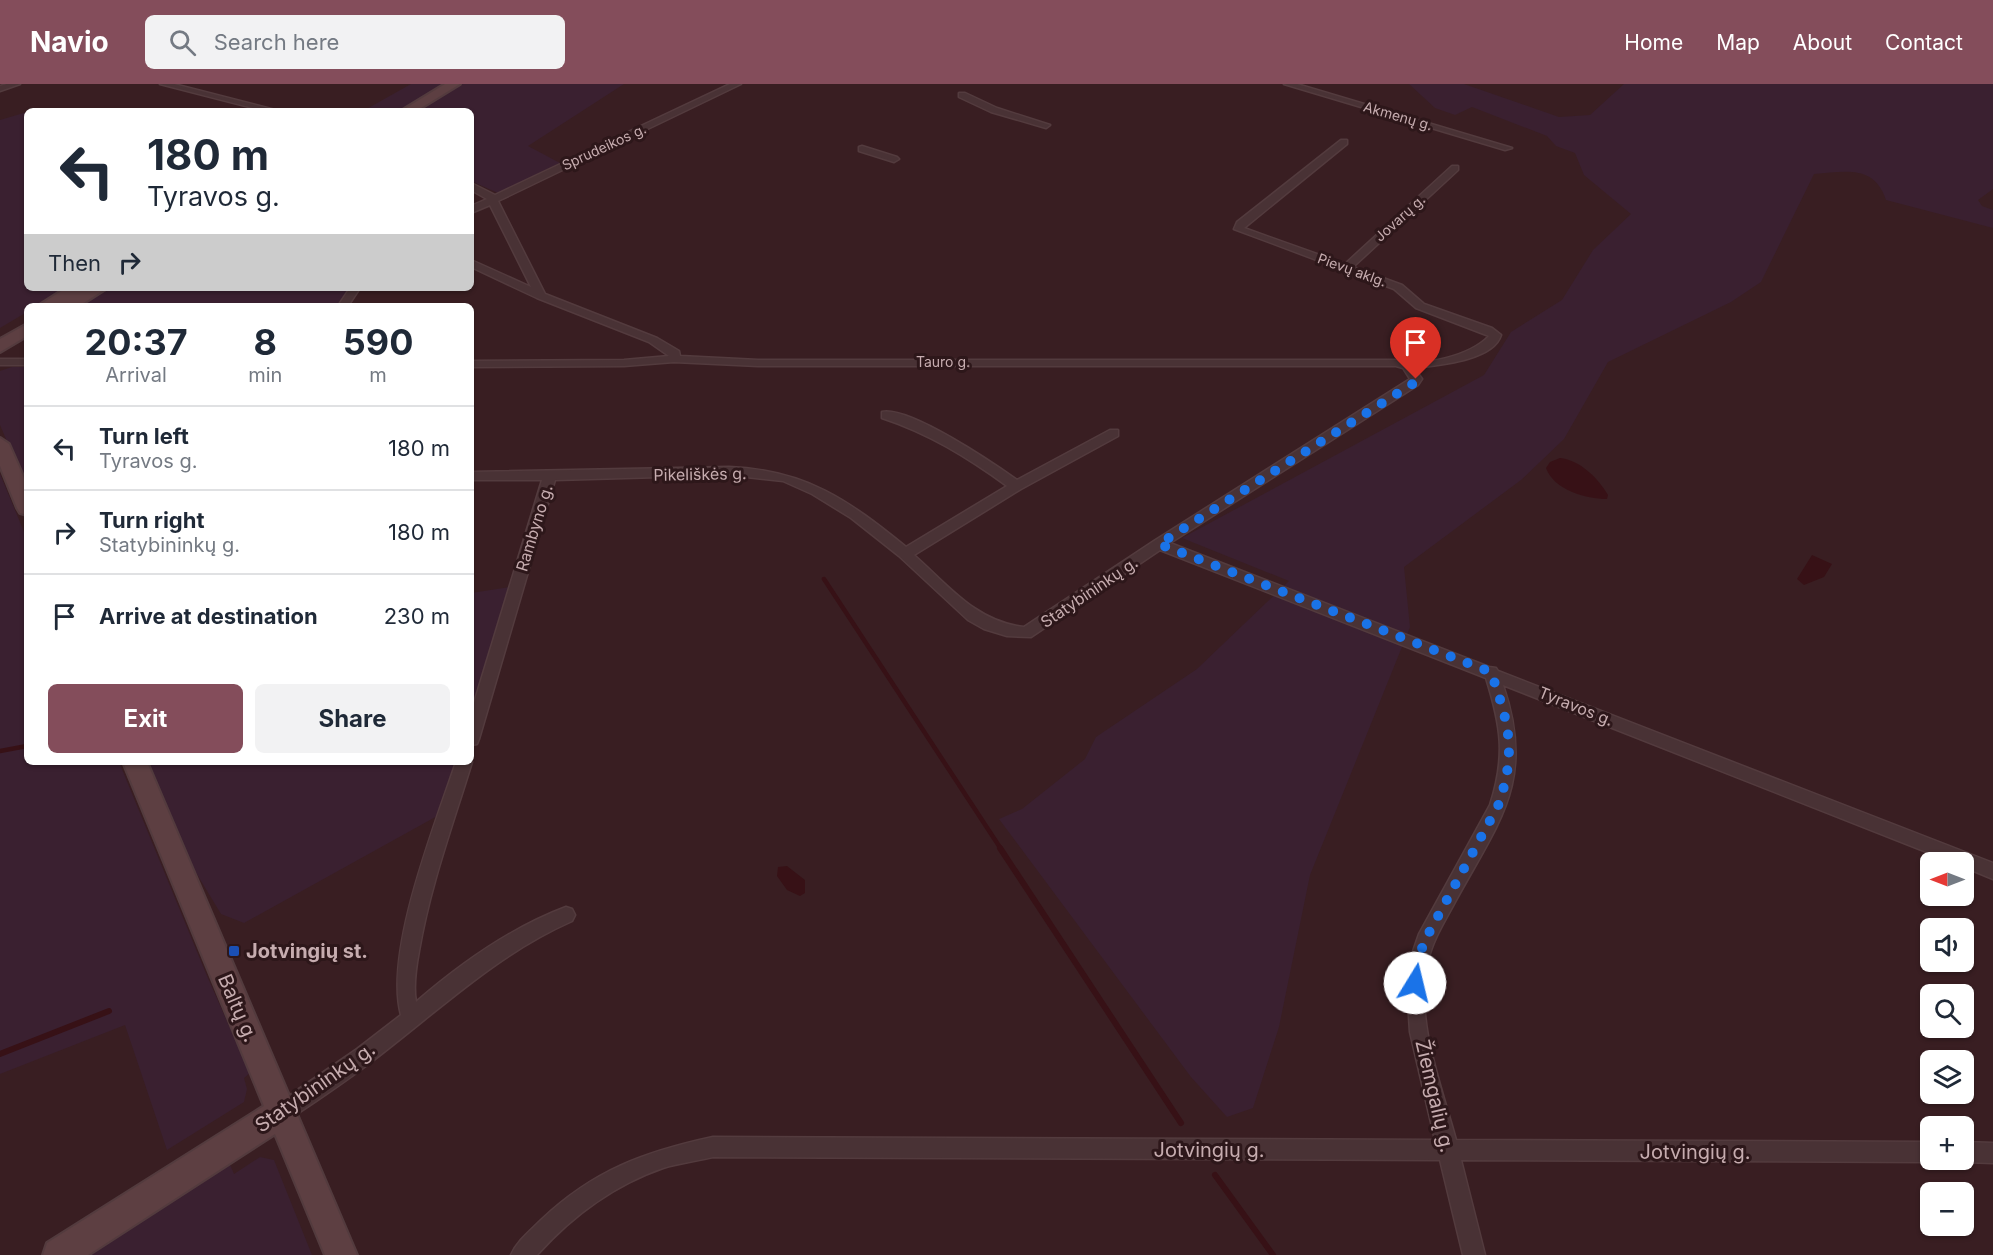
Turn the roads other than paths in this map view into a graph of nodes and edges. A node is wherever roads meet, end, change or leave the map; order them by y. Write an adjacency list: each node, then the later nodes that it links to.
1 (16, 84): 6 (street)
2 (164, 84): 8 (street)
3 (454, 84): 9 (main road)
4 (737, 84): 17 (street, Sprudeikos g.)
5 (1288, 84): 13 (street, Akmenų g.)
6 (0, 89)
7 (962, 95): 10 (street)
8 (263, 108)
9 (411, 108)
10 (1046, 125)
11 (1344, 142): 20 (street, Pievų aklg.)
12 (862, 148): 14 (street)
13 (1508, 148)
14 (894, 159)
15 (1455, 168): 20 (street, Jovarų g.)
16 (474, 187): 17 (street)
17 (492, 200): 18 (street, Sprudeikos g.); 23 (street)
18 (474, 209)
19 (474, 264): 23 (street)
20 (1346, 268): 34 (street, Pievų aklg.)
21 (73, 291): 24 (main road)
22 (94, 291): 25 (main road)
23 (541, 296): 30 (street)
24 (51, 303)
25 (72, 303)
26 (24, 319): 28 (main road)
27 (24, 331): 29 (main road)
28 (0, 332)
29 (0, 347)
30 (674, 359): 33 (street, Tauro g.); 34 (street, Tauro g.)
31 (0, 362): 32 (street)
32 (24, 362)
33 (474, 364)
34 (1410, 369): 43 (street, Statybininkų g.)
35 (886, 415): 41 (street)
36 (1114, 433): 41 (street)
37 (0, 444): 38 (main road)
38 (6, 468): 42 (main road)
39 (474, 476): 40 (street, Pikeliškės g.)
40 (550, 476): 44 (street, Pikeliškės g.); 47 (street, Rambyno g.)
41 (1016, 486): 44 (street)
42 (24, 502)
43 (1159, 544): 45 (street, Statybininkų g.); 46 (street, Tyravos g.)
44 (905, 554): 45 (street, Pikeliškės g.)
45 (1026, 633)
46 (1491, 672): 50 (street, Tyravos g.); 54 (street, Žiemgalių g.)
47 (474, 729)
48 (136, 765): 53 (main road, Baltų g.)
49 (463, 765): 52 (street)
50 (1993, 871)
51 (567, 915): 52 (street, Statybininkų g.)
52 (411, 1018): 53 (street, Statybininkų g.)
53 (281, 1113): 58 (main road, Statybininkų g.); 59 (main road, Baltų g.)
54 (1448, 1151): 55 (street, Jotvingių g.); 60 (street, Jotvingių g.); 61 (street, Žiemgalių g.)
55 (1920, 1152)
56 (1974, 1152): 57 (street)
57 (1993, 1153)
58 (59, 1255)
59 (341, 1255)
60 (522, 1255)
61 (1474, 1255)

